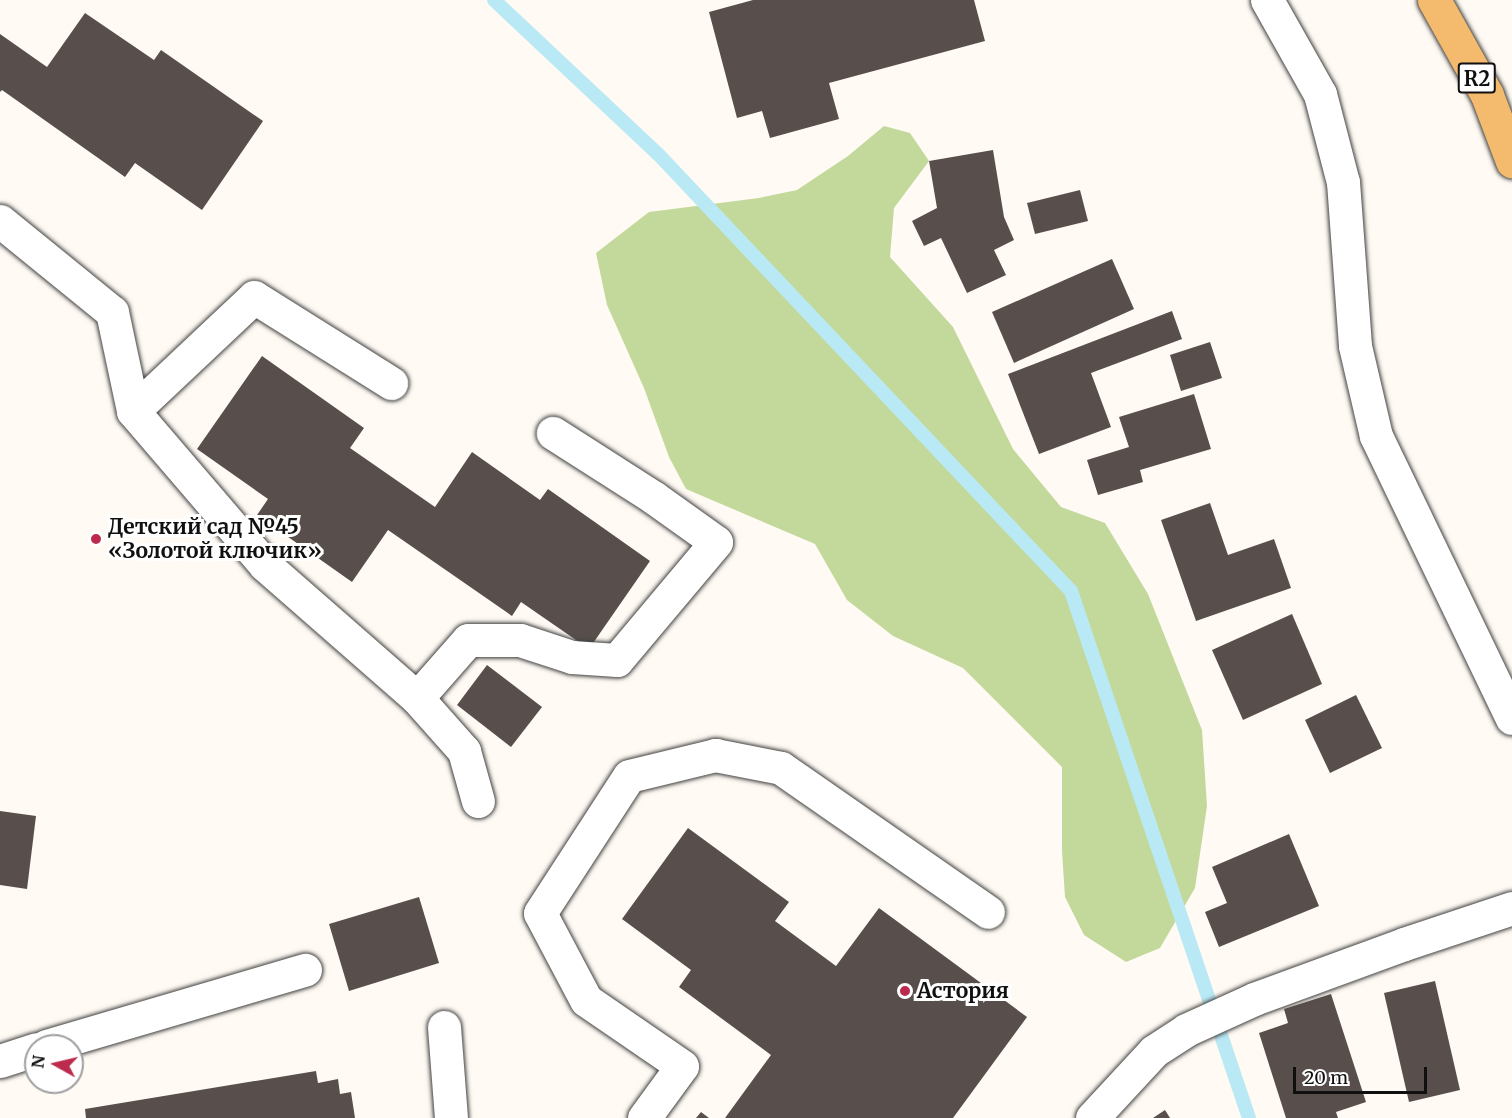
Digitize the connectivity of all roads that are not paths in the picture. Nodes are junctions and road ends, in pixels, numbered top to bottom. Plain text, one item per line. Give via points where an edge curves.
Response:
1 (1267, 0) edge
2 (1434, 0) edge
3 (1512, 161) edge
4 (0, 221) edge
5 (392, 383) dead end
6 (133, 411) junction
7 (552, 433) dead end
8 (417, 698) junction
9 (1512, 718) edge
10 (478, 801) dead end
11 (988, 912) dead end
12 (1511, 916) edge
13 (305, 970) dead end
14 (444, 1027) dead end
15 (84, 1035) edge
16 (24, 1053) edge
17 (0, 1061) edge
18 (452, 1118) edge
19 (644, 1118) edge
20 (1092, 1118) edge

1 - 9 street via 1320,94 1343,182 1355,346 1376,436
2 - 3 main road, R2 via 1487,95
4 - 6 street via 112,312
5 - 6 street via 254,297
6 - 8 street via 265,565
7 - 8 street via 716,542 617,660 572,657 520,640 468,640
8 - 10 street via 464,751
11 - 19 street via 781,768 715,755 629,776 540,913 586,1000 682,1066
12 - 20 street via 1404,944 1254,999 1186,1030 1154,1051
13 - 15 street
14 - 18 street
16 - 17 street

